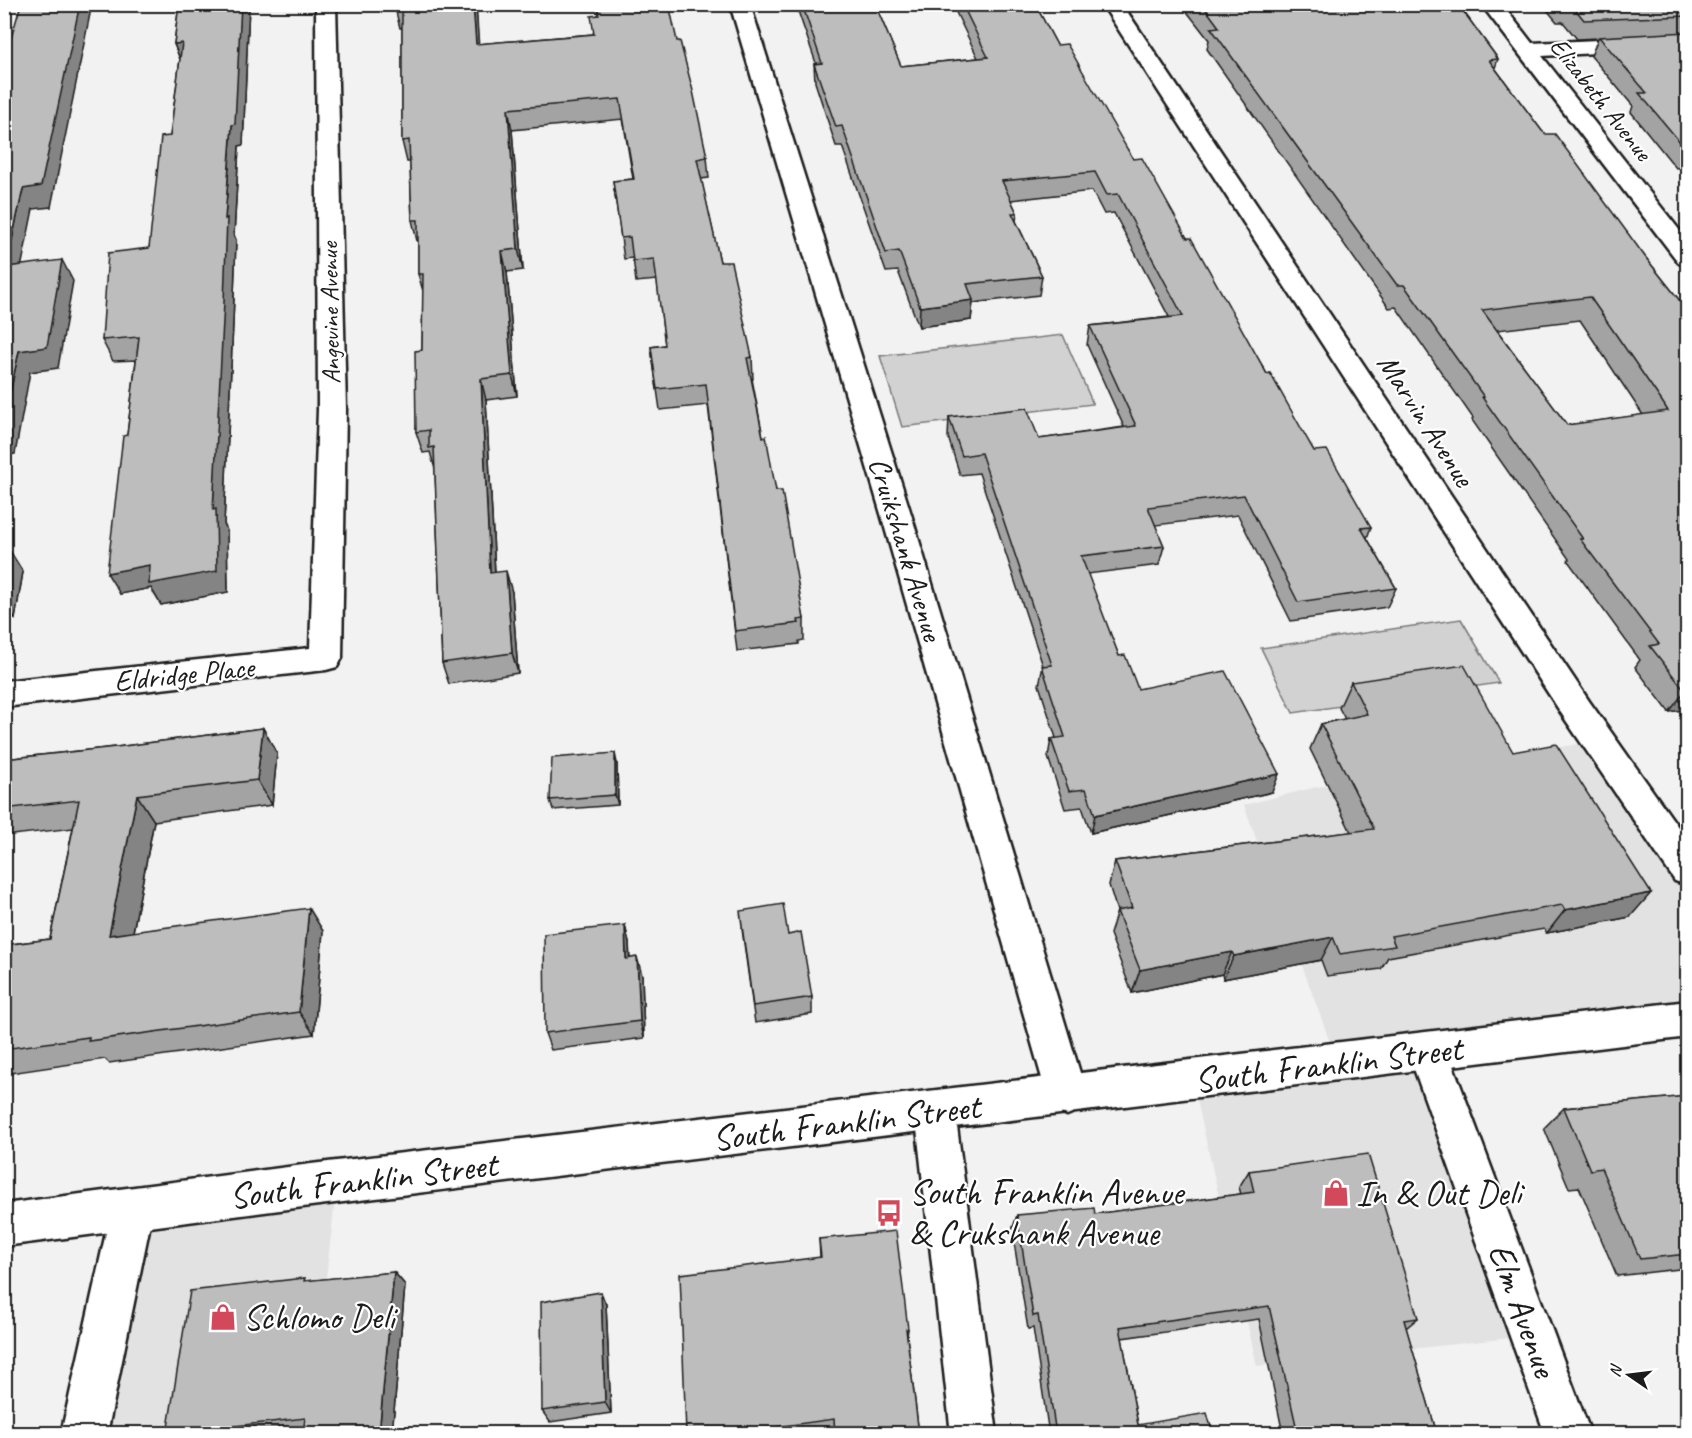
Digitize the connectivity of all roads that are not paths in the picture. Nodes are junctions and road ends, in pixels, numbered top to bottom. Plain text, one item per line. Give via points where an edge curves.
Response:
1 (326, 4) edge
2 (740, 4) edge
3 (1112, 4) edge
4 (1491, 4) edge
5 (1688, 42) edge
6 (1527, 50) junction
7 (1688, 258) edge
8 (328, 621) joint
9 (4, 694) edge
10 (1688, 870) edge
11 (1688, 1019) edge
12 (1428, 1052) junction
13 (1067, 1096) junction
14 (935, 1111) junction
15 (132, 1210) junction
16 (4, 1225) edge
17 (84, 1434) edge
18 (974, 1434) edge
19 (1568, 1434) edge

1 - 8 street, Angevine Avenue via 332,409
2 - 13 street, Cruikshank Avenue via 896,514
3 - 10 street, Marvin Avenue via 1570,700
4 - 6 street, Elizabeth Avenue
5 - 6 street
6 - 7 street, Elizabeth Avenue
8 - 9 street, Eldridge Place via 326,658
11 - 12 street, South Franklin Street
12 - 13 street, South Franklin Street
12 - 19 street, Elm Avenue
13 - 14 street, South Franklin Street
14 - 15 street, South Franklin Street
14 - 18 street
15 - 16 street, South Franklin Street
15 - 17 street

